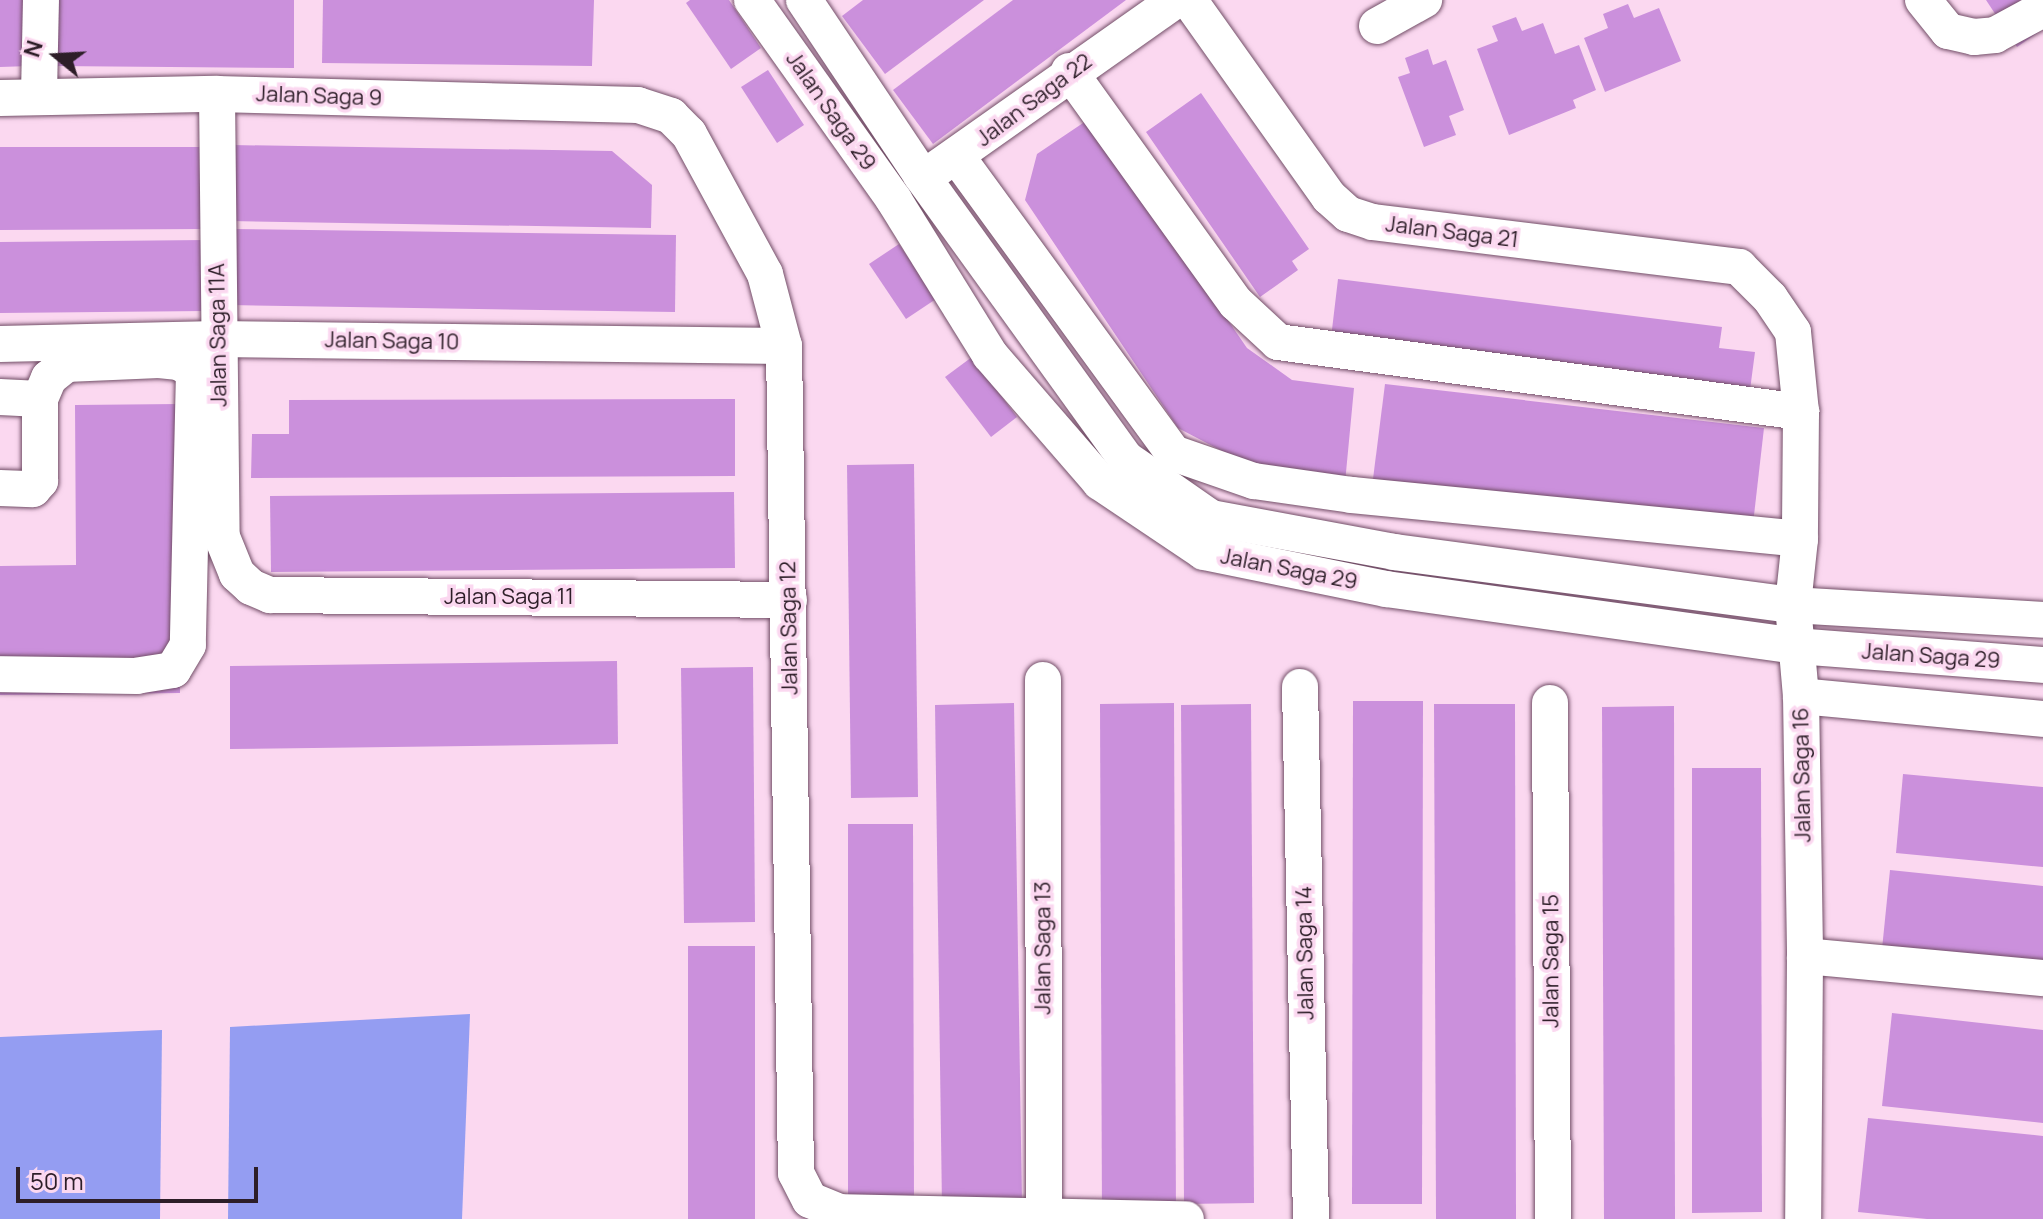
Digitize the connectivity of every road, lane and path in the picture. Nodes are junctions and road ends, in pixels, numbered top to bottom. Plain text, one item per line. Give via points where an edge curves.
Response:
1 (41, 0) edge
2 (752, 0) edge
3 (804, 0) edge
4 (1176, 0) edge
5 (1189, 0) edge
6 (1424, 0) edge
7 (1923, 0) edge
8 (2043, 9) edge
9 (1377, 26) dead end
10 (1069, 71) junction
11 (39, 94) junction
12 (217, 94) junction
13 (0, 98) edge
14 (638, 105) joint
15 (958, 158) junction
16 (921, 175) junction
17 (894, 200) junction
18 (1793, 332) joint
19 (217, 339) junction
20 (0, 344) edge
21 (784, 346) junction
22 (0, 397) edge
23 (40, 399) junction
24 (1801, 412) junction
25 (0, 488) edge
26 (1800, 539) junction
27 (237, 574) joint
28 (789, 600) junction
29 (1793, 605) junction
30 (2043, 620) edge
31 (1796, 646) junction
32 (2043, 665) edge
33 (0, 674) edge
34 (1043, 680) dead end
35 (1300, 687) dead end
36 (1801, 696) junction
37 (1550, 703) dead end
38 (2043, 719) edge
39 (1805, 956) junction
40 (2043, 978) edge
41 (1044, 1217) junction
42 (1186, 1219) edge
43 (1311, 1219) edge
44 (1553, 1219) edge
45 (1803, 1219) edge

1 - 11 street
2 - 17 street, Jalan Saga 29
3 - 16 street, Jalan Saga 29
4 - 10 street, Jalan Saga 22
5 - 18 street, Jalan Saga 21 via 1329,197 1348,214 1373,222 1739,267 1770,298
6 - 9 street
7 - 8 street via 1948,31 1974,37 1995,35
10 - 15 street, Jalan Saga 22
10 - 24 street via 1236,303 1278,342
11 - 12 street, Jalan Saga 9
11 - 13 street, Jalan Saga 9
12 - 14 street, Jalan Saga 9
12 - 19 street, Jalan Saga 11A
14 - 21 street, Jalan Saga 12 via 671,116 689,134 765,274
15 - 16 street, Jalan Saga 22
15 - 26 street via 1173,453 1254,481 1352,495
16 - 17 street, Jalan Saga 22
16 - 29 street, Jalan Saga 29 via 1126,459 1211,518 1394,552
17 - 31 street, Jalan Saga 29 via 990,355 1100,482 1204,552 1386,589
18 - 24 street, Jalan Saga 16
19 - 20 street, Jalan Saga 10
19 - 21 street, Jalan Saga 10
19 - 27 street, Jalan Saga 11A via 222,537
21 - 28 street, Jalan Saga 12
22 - 23 street
23 - 25 street via 40,481 33,489
23 - 33 street via 49,378 66,364 159,360 179,362 194,371 188,645 173,670 137,676
24 - 26 street, Jalan Saga 16
26 - 29 street, Jalan Saga 16
27 - 28 street, Jalan Saga 11 via 270,595
28 - 41 street, Jalan Saga 12 via 796,1173 810,1200 839,1212
29 - 30 street, Jalan Saga 29
29 - 31 street, Jalan Saga 16
31 - 32 street, Jalan Saga 29
31 - 36 street, Jalan Saga 16
34 - 41 street, Jalan Saga 13
35 - 43 street, Jalan Saga 14
36 - 38 street
36 - 39 street, Jalan Saga 16
37 - 44 street, Jalan Saga 15
39 - 40 street
39 - 45 street, Jalan Saga 16
41 - 42 street

